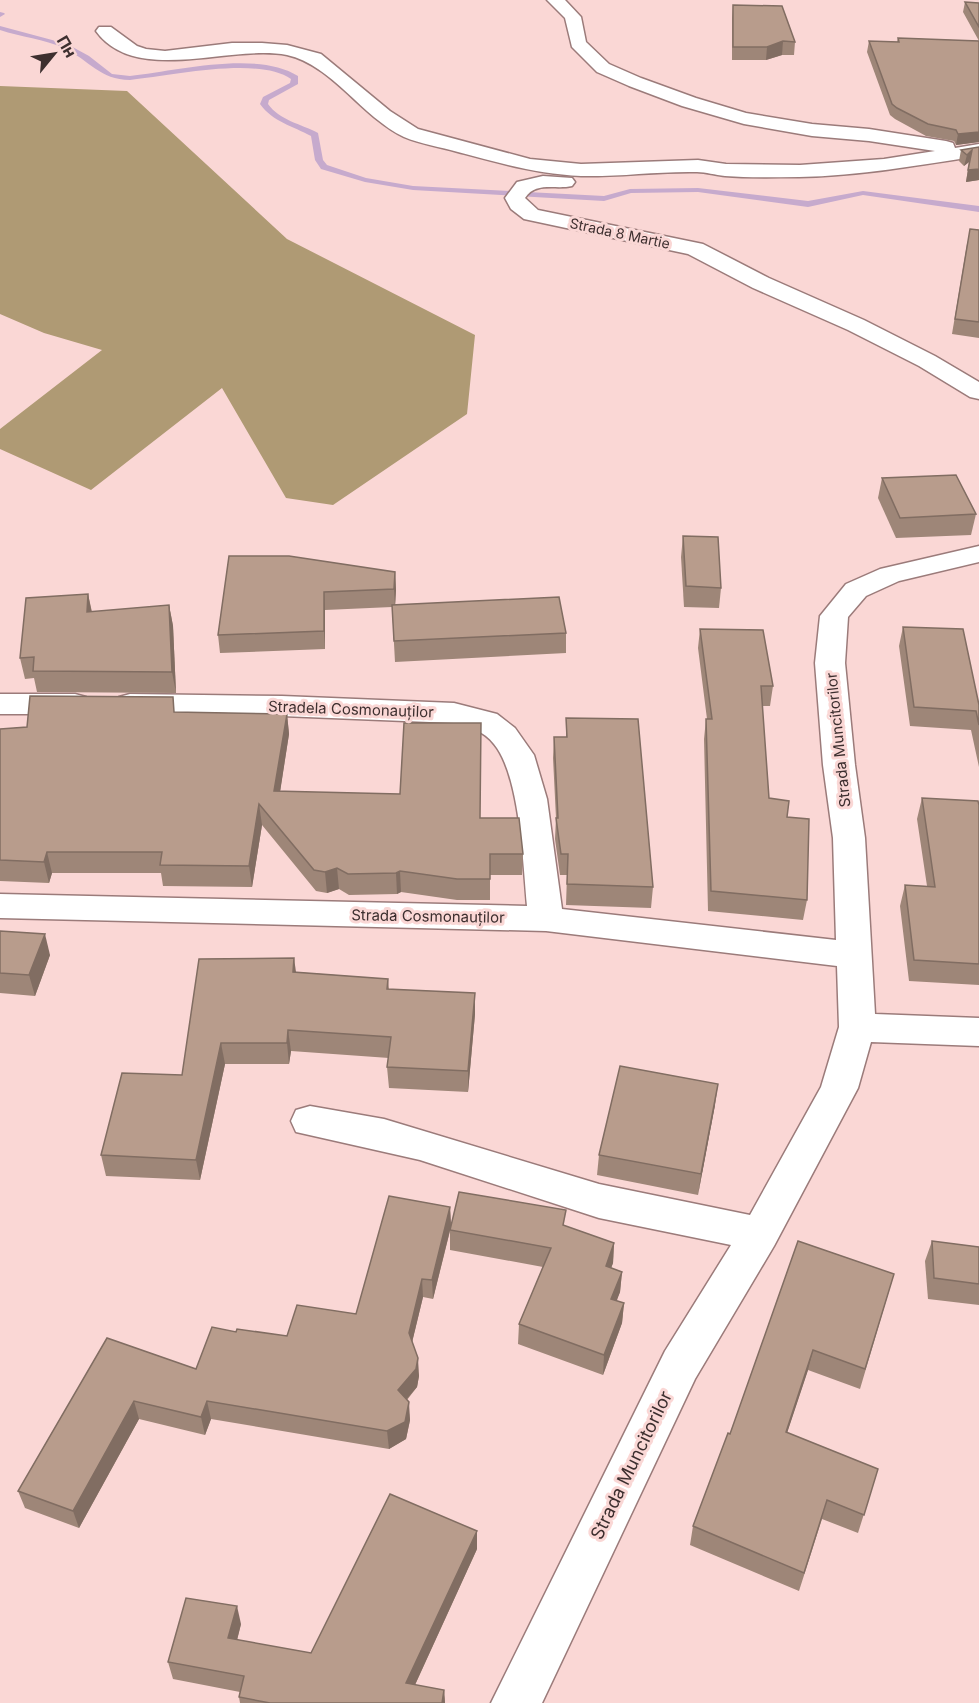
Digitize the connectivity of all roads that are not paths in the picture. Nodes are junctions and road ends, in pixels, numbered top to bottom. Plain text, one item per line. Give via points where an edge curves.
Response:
1 (555, 0) edge
2 (105, 31) dead end
3 (974, 151) edge
4 (726, 170) junction
5 (979, 392) edge
6 (979, 554) edge
7 (0, 704) edge
8 (0, 906) edge
9 (546, 919) junction
10 (854, 955) junction
11 (857, 1027) junction
12 (979, 1032) edge
13 (310, 1121) dead end
14 (760, 1234) junction
15 (516, 1703) edge

1 - 3 street, Strada 8 Martie via 573,17 578,43 603,68 678,98 744,117 812,130
2 - 4 street, Strada 8 Martie via 131,50 144,54 165,56 262,48 315,58 383,115 411,133 529,165 581,171 698,166
3 - 4 street, Strada 8 Martie via 884,165 800,171
4 - 5 street, Strada 8 Martie via 618,182 525,183 517,193 518,205 531,215 694,249 856,325
6 - 10 street, Strada Muncitorilor via 890,575 856,590 834,616 830,663 849,838
7 - 9 street, Stradela Cosmonauților via 282,706 454,713 486,721 504,735 518,755 531,799
8 - 9 street, Strada Cosmonauților
9 - 10 street, Strada Cosmonauților
10 - 11 street, Strada Muncitorilor
11 - 12 street
11 - 14 street, Strada Muncitorilor via 839,1088
13 - 14 street via 348,1125 414,1143 601,1201
14 - 15 street, Strada Muncitorilor via 680,1365

